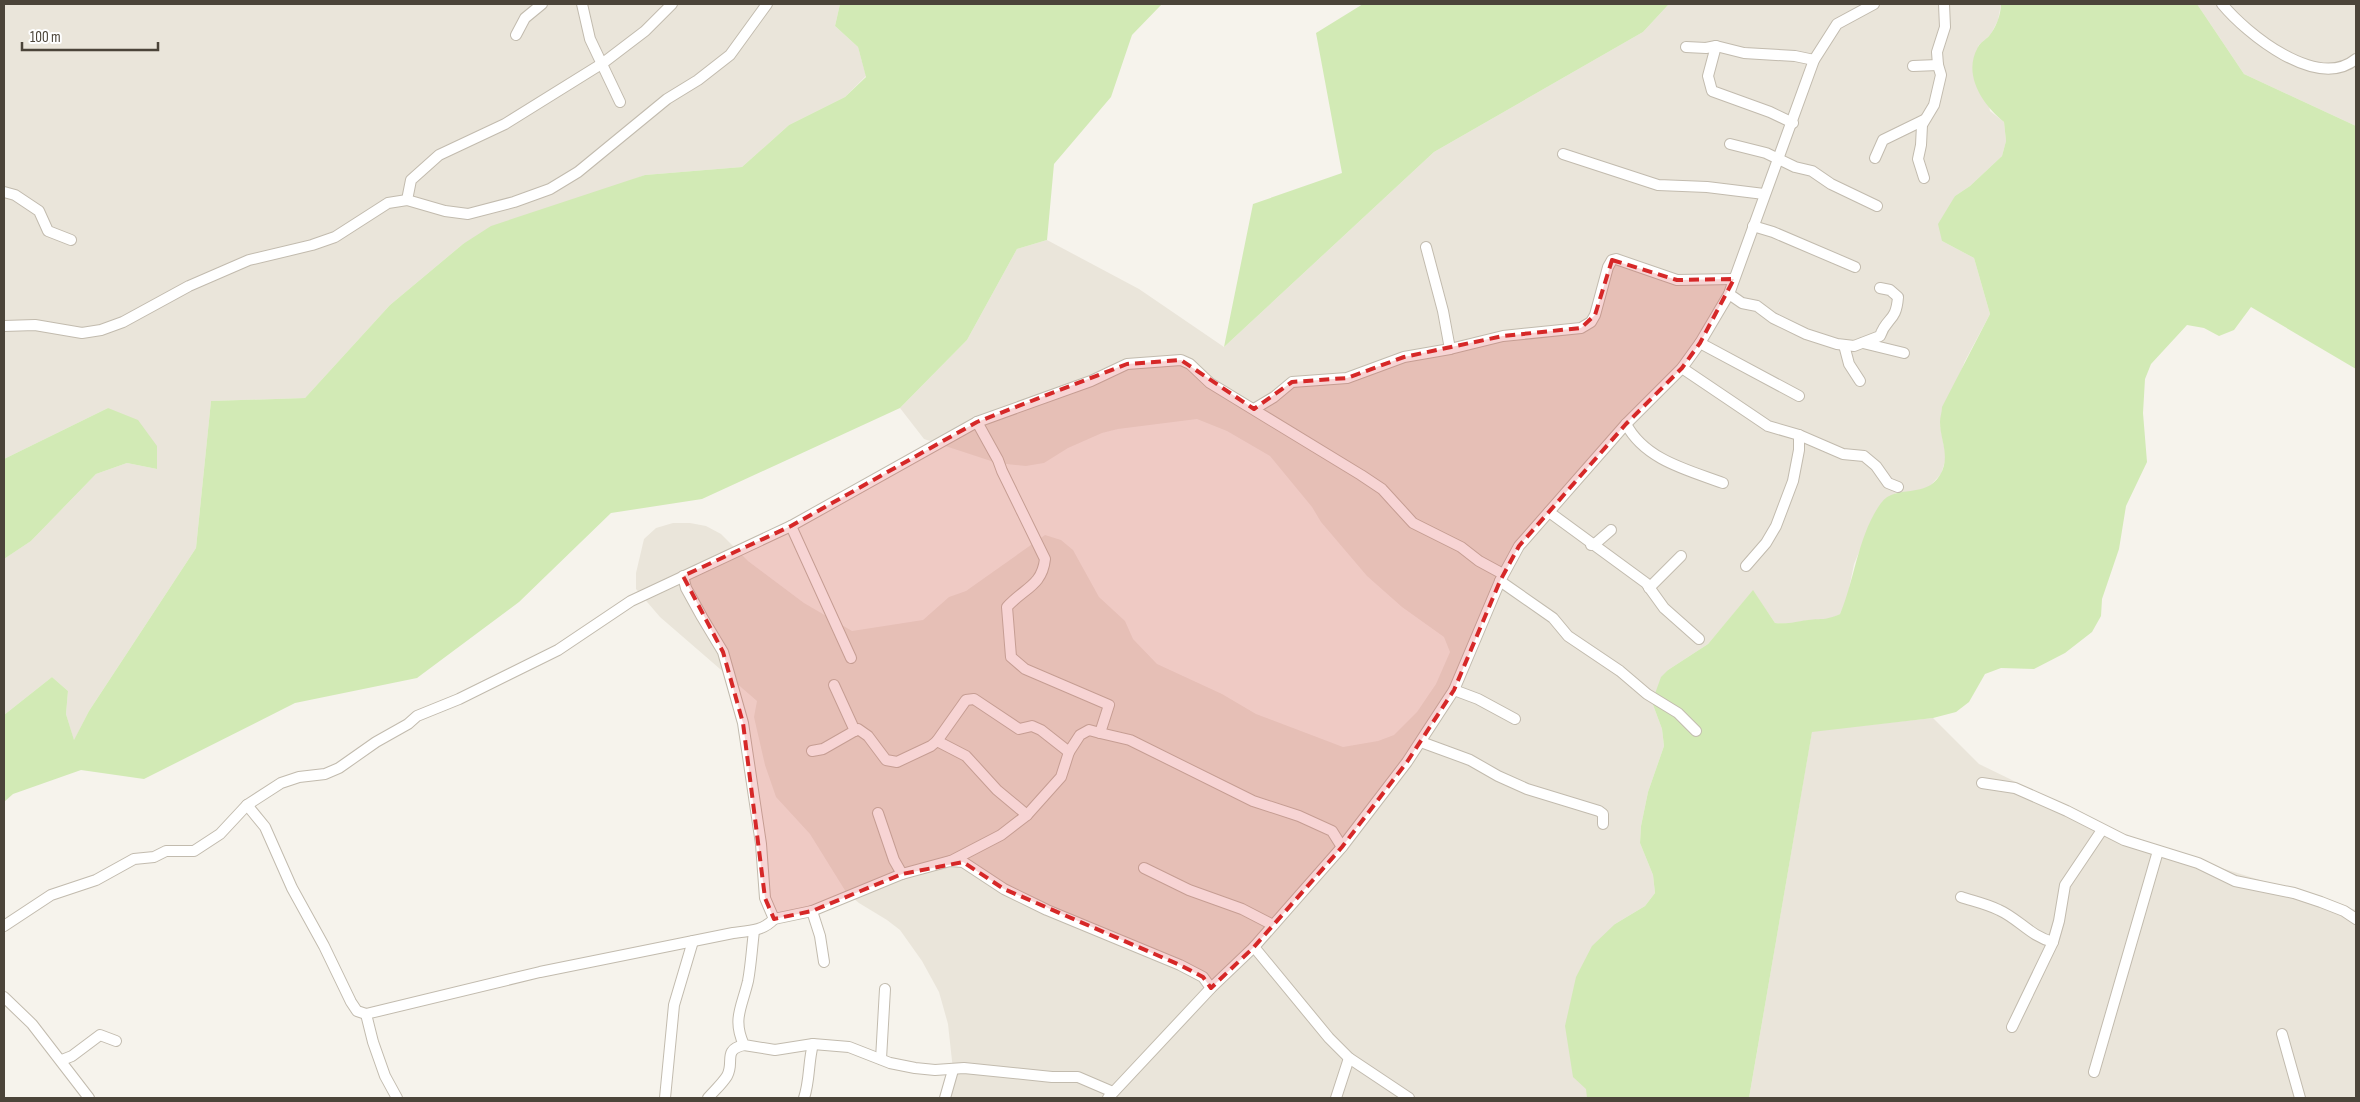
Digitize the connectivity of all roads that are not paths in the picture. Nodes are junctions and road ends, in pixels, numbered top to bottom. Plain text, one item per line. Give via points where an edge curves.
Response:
1 (542, 4) edge
2 (582, 4) edge
3 (672, 4) edge
4 (767, 4) edge
5 (1874, 4) edge
6 (1944, 4) edge
7 (2222, 4) edge
8 (516, 35) dead end
9 (1716, 46) junction
10 (1686, 47) dead end
11 (2356, 59) edge
12 (1814, 60) junction
13 (603, 63) junction
14 (1938, 65) junction
15 (1913, 66) dead end
16 (620, 102) dead end
17 (1924, 120) junction
18 (1793, 123) junction
19 (1730, 144) dead end
20 (1563, 154) dead end
21 (1778, 158) junction
22 (1875, 158) dead end
23 (1924, 178) dead end
24 (4, 192) edge
25 (1764, 194) junction
26 (407, 200) junction
27 (1877, 206) dead end
28 (1753, 226) junction
29 (72, 240) dead end
30 (1426, 247) dead end
31 (1855, 267) dead end
32 (1734, 279) junction
33 (1880, 288) dead end
34 (1729, 294) junction
35 (4, 326) edge
36 (1700, 343) junction
37 (1863, 343) junction
38 (1844, 344) junction
39 (1450, 349) junction
40 (1904, 353) dead end
41 (1682, 368) junction
42 (1860, 381) dead end
43 (1799, 396) dead end
44 (1254, 409) junction
45 (977, 422) junction
46 (1626, 424) junction
47 (1798, 435) junction
48 (1723, 483) dead end
49 (1898, 486) dead end
50 (1549, 512) junction
51 (791, 526) junction
52 (1612, 530) dead end
53 (1591, 544) junction
54 (1682, 556) dead end
55 (1746, 566) dead end
56 (683, 576) junction
57 (1501, 578) junction
58 (1649, 588) junction
59 (1699, 639) dead end
60 (851, 658) dead end
61 (834, 685) dead end
62 (1454, 690) junction
63 (1515, 720) dead end
64 (854, 731) junction
65 (1696, 732) dead end
66 (1100, 733) junction
67 (937, 741) junction
68 (1421, 742) junction
69 (812, 751) dead end
70 (1069, 752) junction
71 (1982, 783) dead end
72 (247, 805) junction
73 (878, 813) dead end
74 (1027, 815) junction
75 (1603, 824) dead end
76 (2102, 830) junction
77 (1342, 847) junction
78 (2158, 851) junction
79 (950, 861) junction
80 (1144, 868) dead end
81 (902, 874) junction
82 (1961, 896) dead end
83 (812, 911) junction
84 (774, 918) junction
85 (2356, 919) edge
86 (1273, 925) junction
87 (4, 926) edge
88 (754, 931) junction
89 (693, 941) junction
90 (2053, 942) junction
91 (1254, 947) junction
92 (824, 962) dead end
93 (1211, 988) junction
94 (885, 989) dead end
95 (4, 997) edge
96 (366, 1014) junction
97 (2012, 1027) dead end
98 (2282, 1034) dead end
99 (116, 1041) dead end
100 (813, 1044) junction
101 (744, 1045) junction
102 (1349, 1058) junction
103 (880, 1059) junction
104 (62, 1060) junction
105 (953, 1070) junction
106 (2094, 1072) dead end
107 (1110, 1095) edge
108 (394, 1097) edge
109 (89, 1098) edge
110 (665, 1098) edge
111 (708, 1098) edge
112 (804, 1098) edge
113 (945, 1098) edge
114 (1336, 1098) edge
115 (1409, 1098) edge
116 (2300, 1098) edge

1 - 8 street via 525,18
2 - 13 street via 590,39
3 - 13 street via 645,31
4 - 26 street via 730,55 667,99 578,172 550,189 468,214
5 - 12 street via 1837,24
6 - 14 street via 1945,27 1937,52
7 - 11 street via 2255,38 2292,59 2329,70 2348,66
9 - 10 street
9 - 12 street
9 - 18 street via 1708,76 1712,91
12 - 18 street
13 - 16 street
13 - 26 street via 506,124 439,155 411,180
14 - 15 street
14 - 17 street via 1942,75 1931,113
17 - 22 street via 1883,140
17 - 23 street via 1918,159
18 - 21 street
19 - 21 street
20 - 25 street via 1658,185
21 - 25 street
21 - 27 street via 1812,171
24 - 29 street via 15,195 39,211 48,231
25 - 28 street
26 - 35 street via 388,203 335,237 249,260 189,286 124,322 101,330 82,333 35,325
28 - 31 street
28 - 32 street
30 - 39 street
32 - 34 street
32 - 39 street via 1677,280 1616,259 1608,267 1595,315 1581,328 1503,336
33 - 37 street via 1890,290 1898,297 1897,312 1883,326 1880,336
34 - 36 street
34 - 38 street via 1806,334
36 - 41 street
36 - 43 street
37 - 38 street via 1854,346
37 - 40 street
38 - 42 street via 1849,364
39 - 44 street via 1404,357 1347,378 1292,382
41 - 46 street
41 - 47 street via 1768,426
44 - 45 street via 1210,383 1190,364 1166,360 1127,364 1091,381
44 - 57 street via 1375,484 1413,522 1461,547
45 - 51 street
45 - 66 street via 1045,559 1044,573 1038,581 1007,608 1011,657 1025,669 1109,705
46 - 48 street via 1656,456
46 - 50 street
47 - 49 street via 1843,454 1864,456 1888,483
47 - 55 street via 1799,450 1793,481 1776,526
50 - 53 street
50 - 57 street via 1519,546
51 - 56 street
51 - 60 street
52 - 53 street
53 - 58 street via 1625,566
54 - 58 street
56 - 72 street via 630,601 558,650 417,716 340,768 281,783
56 - 84 street via 686,588 723,652 743,723 761,844 765,898
57 - 62 street
57 - 65 street via 1553,618 1568,636 1678,713
58 - 59 street via 1664,608
61 - 64 street
62 - 63 street via 1478,699
62 - 68 street
64 - 67 street via 858,729 868,736 886,760 897,762
64 - 69 street via 823,749
66 - 70 street via 1088,730 1080,735
66 - 77 street via 1130,740 1253,801 1299,816 1332,832
67 - 70 street via 966,700 974,699 1019,729 1032,726 1041,730
67 - 74 street via 966,756
68 - 75 street via 1470,760 1526,789 1599,811 1603,814
68 - 77 street
70 - 74 street via 1061,778
71 - 76 street via 1998,784 2031,794
72 - 87 street via 220,834 194,851 166,851 154,857 134,859 96,880 51,895
72 - 96 street via 265,827 292,888 351,1002
73 - 81 street
74 - 79 street via 1002,834
76 - 78 street
76 - 90 street via 2065,885 2060,921
77 - 86 street
78 - 85 street via 2198,863 2235,881 2321,902
78 - 106 street
79 - 81 street
79 - 93 street via 963,862 1004,889 1047,910 1180,965 1203,977
80 - 86 street
81 - 83 street
82 - 90 street via 1998,909 2028,932
83 - 84 street
83 - 92 street
84 - 88 street via 768,926
86 - 91 street
88 - 89 street
88 - 101 street via 738,1026
89 - 96 street via 540,972
89 - 110 street via 674,1005
90 - 97 street
91 - 93 street
91 - 102 street
93 - 107 street
94 - 103 street
95 - 104 street
96 - 108 street
98 - 116 street
99 - 104 street via 100,1035
100 - 101 street via 775,1050
100 - 103 street via 849,1047
100 - 112 street via 809,1059 810,1080
101 - 111 street via 732,1051 727,1076
102 - 114 street
102 - 115 street
103 - 105 street via 915,1068
104 - 109 street
105 - 107 street via 964,1068 1078,1078
105 - 113 street

